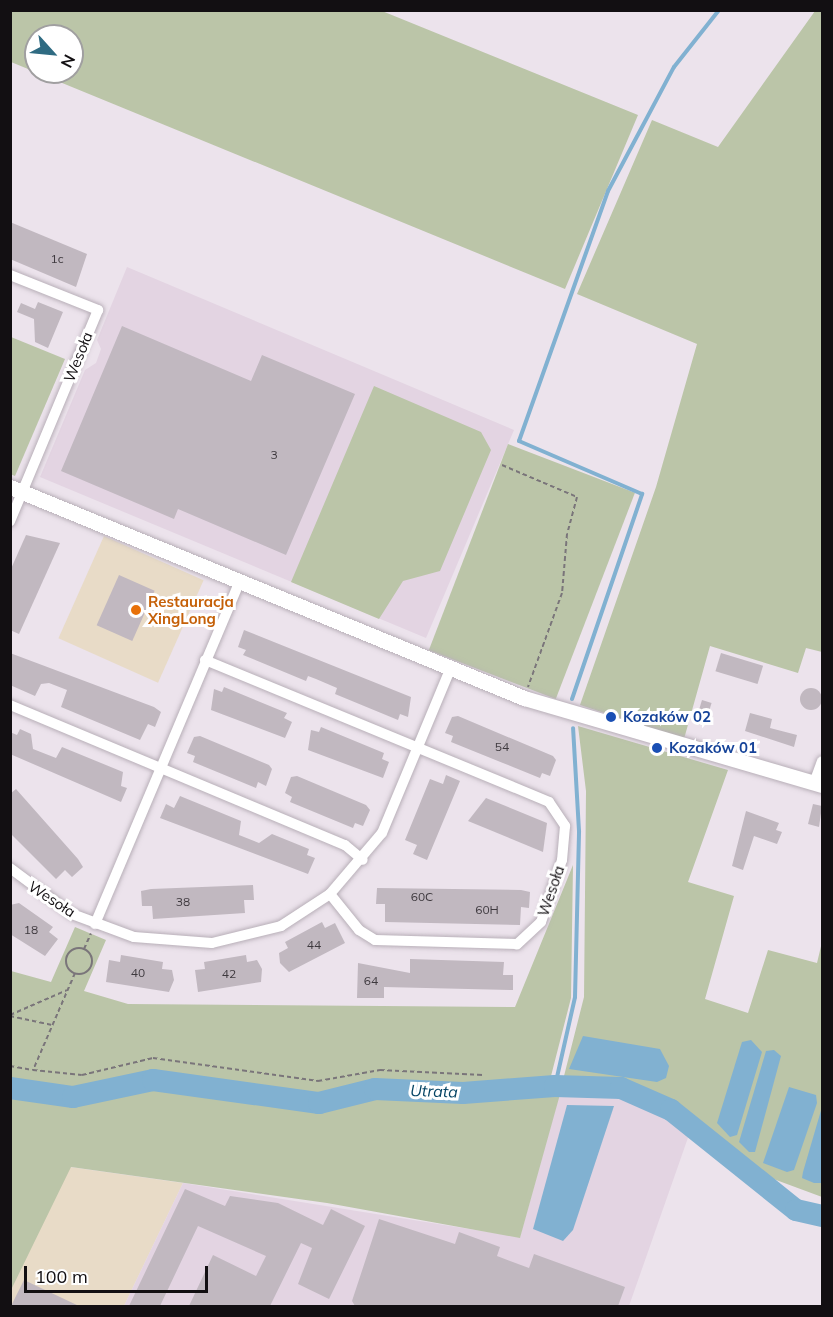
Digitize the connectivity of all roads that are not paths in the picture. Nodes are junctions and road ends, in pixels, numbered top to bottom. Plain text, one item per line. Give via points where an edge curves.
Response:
1 (10, 275) edge
2 (17, 489) edge
3 (10, 521) edge
4 (239, 583) junction
5 (205, 660) junction
6 (450, 670) junction
7 (10, 705) edge
8 (419, 748) junction
9 (822, 761) edge
10 (158, 769) junction
11 (818, 784) edge
12 (363, 860) junction
13 (11, 870) edge
14 (330, 894) junction
15 (95, 924) junction

1 - 2 street, Wesoła via 98,310
2 - 3 street, Wesoła
2 - 4 street
4 - 5 street, Wesoła
4 - 6 street
5 - 8 street, Wesoła
5 - 10 street, Wesoła
6 - 8 street, Wesoła
6 - 11 street via 605,725
7 - 10 street
8 - 12 street, Wesoła via 394,813
8 - 14 street, Wesoła via 549,802 561,815 562,860 535,932 517,944 375,940 359,930
9 - 11 street
10 - 12 street via 345,845
10 - 15 street, Wesoła
12 - 14 street, Wesoła
13 - 15 street, Wesoła via 55,904
14 - 15 street, Wesoła via 281,926 212,943 134,937

